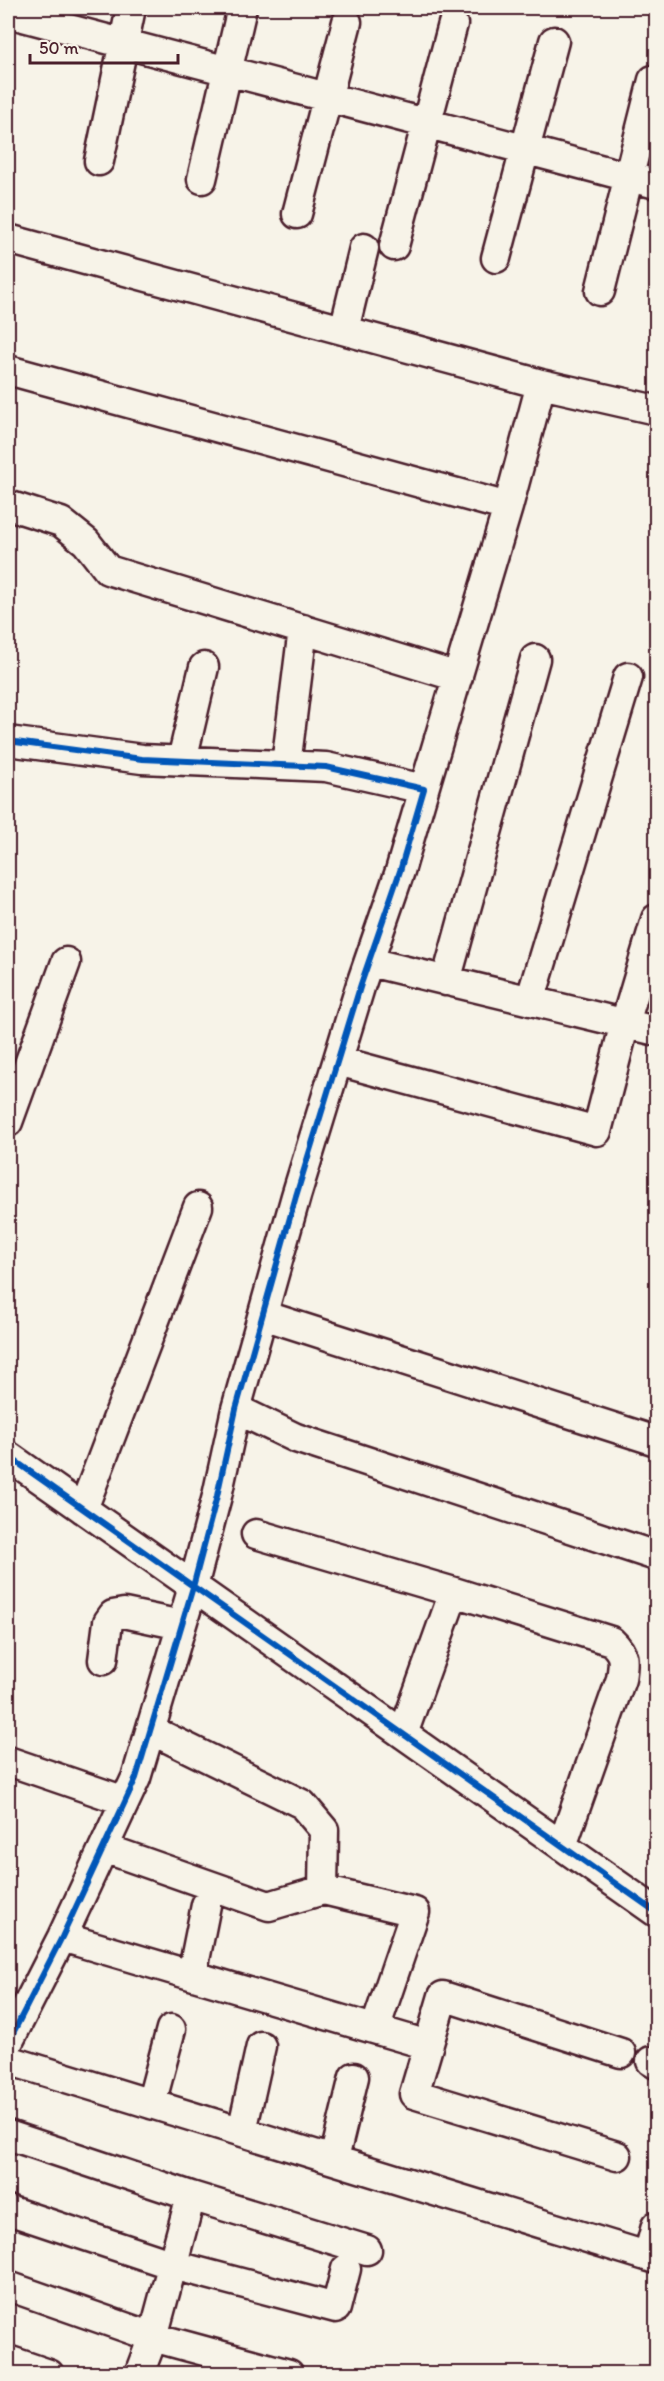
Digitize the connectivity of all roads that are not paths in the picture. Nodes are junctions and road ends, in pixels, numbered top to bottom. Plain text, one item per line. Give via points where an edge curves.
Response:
1 (131, 8) edge
2 (242, 8) edge
3 (8, 13) edge
4 (346, 22) dead end
5 (453, 24) dead end
6 (554, 41) dead end
7 (123, 44) junction
8 (227, 71) junction
9 (653, 80) dead end
10 (328, 98) junction
11 (425, 123) junction
12 (525, 149) junction
13 (99, 161) dead end
14 (629, 177) junction
15 (202, 179) dead end
16 (657, 184) edge
17 (297, 214) dead end
18 (8, 238) edge
19 (394, 246) dead end
20 (364, 249) dead end
21 (496, 258) dead end
22 (600, 291) dead end
23 (344, 330) junction
24 (8, 370) edge
25 (541, 384) junction
26 (657, 410) edge
27 (8, 505) edge
28 (508, 507) junction
29 (303, 629) junction
30 (535, 659) dead end
31 (204, 667) dead end
32 (458, 677) junction
33 (628, 677) dead end
34 (8, 741) edge
35 (182, 760) junction
36 (286, 765) junction
37 (424, 789) junction
38 (657, 919) edge
39 (66, 962) dead end
40 (369, 962) junction
41 (446, 981) junction
42 (530, 1001) junction
43 (625, 1023) junction
44 (657, 1031) edge
45 (338, 1061) junction
46 (8, 1122) edge
47 (198, 1207) dead end
48 (263, 1315) junction
49 (236, 1409) junction
50 (657, 1441) edge
51 (8, 1456) edge
52 (82, 1509) junction
53 (256, 1534) dead end
54 (657, 1556) edge
55 (193, 1587) junction
56 (454, 1592) junction
57 (181, 1625) junction
58 (103, 1660) dead end
59 (151, 1730) junction
60 (403, 1734) junction
61 (8, 1761) edge
62 (125, 1801) junction
63 (562, 1846) junction
64 (104, 1848) junction
65 (323, 1890) junction
66 (206, 1905) dead end
67 (657, 1912) edge
68 (62, 1937) junction
69 (192, 1975) junction
70 (171, 2029) dead end
71 (375, 2029) junction
72 (8, 2043) edge
73 (428, 2045) junction
74 (261, 2046) dead end
75 (621, 2053) dead end
76 (8, 2060) edge
77 (354, 2077) dead end
78 (151, 2104) junction
79 (242, 2131) junction
80 (8, 2135) edge
81 (617, 2156) dead end
82 (334, 2159) junction
83 (191, 2196) junction
84 (8, 2210) edge
85 (657, 2226) edge
86 (652, 2257) edge
87 (173, 2265) junction
88 (8, 2286) edge
89 (153, 2337) junction
90 (8, 2360) edge
91 (49, 2373) edge
92 (140, 2373) edge
93 (289, 2373) edge

1 - 7 street
2 - 8 street
3 - 7 street
4 - 10 street
5 - 11 street
6 - 12 street
7 - 8 street
7 - 13 street
8 - 10 street
8 - 15 street
9 - 14 street
10 - 11 street
10 - 17 street
11 - 12 street
11 - 19 street
12 - 14 street
12 - 21 street
14 - 16 street
14 - 22 street
18 - 23 street
20 - 23 street
23 - 25 street
24 - 28 street
25 - 26 street
25 - 28 street
27 - 29 street via 61,522 86,542 108,570
28 - 32 street
29 - 32 street
29 - 36 street
30 - 41 street
31 - 35 street
32 - 37 street
33 - 42 street
34 - 35 street via 142,759
35 - 36 street
36 - 37 street via 326,767
37 - 40 street
38 - 43 street
39 - 46 street
40 - 41 street
40 - 45 street
41 - 42 street
42 - 43 street
43 - 44 street
43 - 45 street via 597,1131
45 - 48 street
47 - 52 street
48 - 49 street
48 - 50 street
49 - 54 street via 296,1438
49 - 55 street
51 - 52 street
52 - 55 street
53 - 56 street
55 - 57 street
55 - 60 street
56 - 60 street
56 - 63 street via 610,1641 621,1651 621,1679
57 - 58 street via 124,1613 113,1615 108,1622
57 - 59 street
59 - 62 street
59 - 65 street via 302,1804 324,1830
60 - 63 street
61 - 62 street
62 - 64 street
63 - 67 street
64 - 65 street via 269,1906
64 - 68 street
65 - 71 street via 415,1912
66 - 69 street
68 - 69 street
68 - 72 street
69 - 71 street
70 - 78 street
71 - 73 street
73 - 75 street via 443,1996
73 - 81 street via 414,2094
74 - 79 street
76 - 78 street
77 - 82 street
78 - 79 street
79 - 82 street
80 - 83 street
82 - 86 street
83 - 87 street
83 - 87 street via 356,2259 336,2308
84 - 87 street
85 - 86 street
87 - 89 street
88 - 89 street
89 - 92 street
89 - 93 street
90 - 91 street

